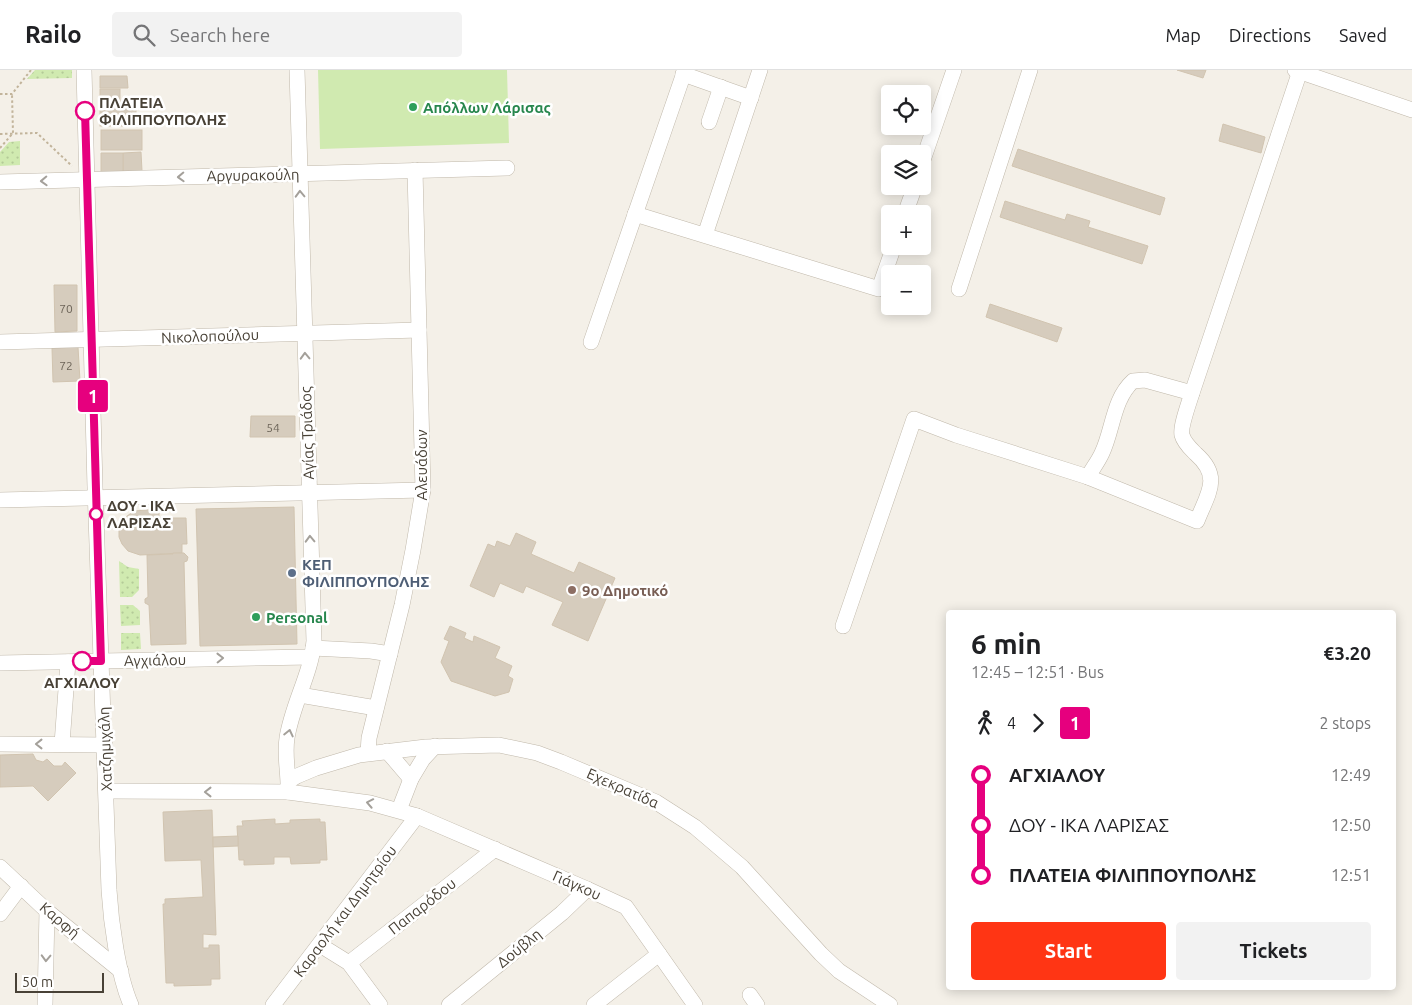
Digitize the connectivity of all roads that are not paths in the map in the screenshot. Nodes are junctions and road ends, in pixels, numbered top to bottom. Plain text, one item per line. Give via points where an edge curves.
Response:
1 (84, 70) edge
2 (297, 70) edge
3 (760, 70) edge
4 (954, 70) edge
5 (1030, 70) edge
6 (1298, 71) edge
7 (684, 72) edge
8 (722, 87) junction
9 (751, 98) junction
10 (1412, 110) edge
11 (710, 122) dead end
12 (928, 145) edge
13 (506, 168) dead end
14 (415, 170) junction
15 (300, 174) junction
16 (87, 179) junction
17 (0, 182) edge
18 (635, 214) junction
19 (705, 235) junction
20 (891, 255) edge
21 (960, 288) dead end
22 (419, 330) junction
23 (305, 334) junction
24 (92, 340) junction
25 (0, 342) edge
26 (591, 342) dead end
27 (1192, 393) junction
28 (1088, 477) junction
29 (423, 490) junction
30 (309, 493) junction
31 (95, 498) junction
32 (0, 500) edge
33 (843, 626) dead end
34 (312, 652) junction
35 (390, 654) junction
36 (101, 661) junction
37 (68, 662) junction
38 (0, 663) edge
39 (300, 695) junction
40 (376, 708) junction
41 (0, 744) edge
42 (62, 744) junction
43 (105, 745) junction
44 (435, 746) junction
45 (387, 751) junction
46 (368, 753) junction
47 (411, 779) junction
48 (289, 787) junction
49 (107, 792) junction
50 (399, 810) junction
51 (417, 816) junction
52 (495, 849) junction
53 (0, 867) edge
54 (21, 886) junction
55 (587, 888) junction
56 (47, 911) junction
57 (0, 914) edge
58 (320, 945) junction
59 (659, 954) junction
60 (349, 963) junction
61 (121, 971) junction
62 (45, 1005) edge
63 (131, 1005) edge
64 (273, 1005) edge
65 (380, 1005) edge
66 (449, 1005) edge
67 (594, 1005) edge
68 (695, 1005) edge
69 (890, 1005) edge

1 - 16 street, Χατζημιχάλη
2 - 15 street, Αγίας Τριάδος
3 - 9 street
4 - 12 street
5 - 21 street
6 - 10 street
6 - 27 street
7 - 8 street
7 - 18 street
8 - 9 street
8 - 11 street
9 - 19 street
13 - 14 street, Αργυρακούλη
14 - 15 street, Αργυρακούλη
14 - 22 street, Αλευάδων
15 -> 16 street, Αργυρακούλη
23 -> 15 street, Αγίας Τριάδος
16 -> 17 street, Αργυρακούλη
16 - 24 street, Χατζημιχάλη
18 - 19 street
18 - 26 street
19 - 20 street via 879,289
22 - 23 street, Νικολοπούλου
22 - 29 street, Αλευάδων
23 - 24 street, Νικολοπούλου
30 -> 23 street, Αγίας Τριάδος
24 - 25 street, Νικολοπούλου
24 - 31 street, Χατζημιχάλη
27 - 28 street via 1145,380 1133,381 1122,393 1101,454
27 - 28 street via 1181,434 1211,470 1212,482 1197,521
28 - 33 street via 914,419
29 - 30 street
29 - 35 street, Αλευάδων
30 - 31 street
34 -> 30 street, Αγίας Τριάδος
31 - 32 street
31 - 36 street, Χατζημιχάλη
34 - 35 street, Αγχιάλου via 371,651
36 -> 34 street, Αγχιάλου
34 - 39 street, Αγίας Τριάδος
35 - 40 street, Αλευάδων
36 - 37 street, Αγχιάλου
36 - 43 street, Χατζημιχάλη
37 - 38 street, Αγχιάλου
37 - 42 street
39 - 40 street
48 -> 39 street, Αγίας Τριάδος via 287,737
40 - 46 street, Αλευάδων
42 -> 41 street
42 - 43 street
43 - 49 street, Χατζημιχάλη
44 - 45 street, Εχεκρατίδα
44 - 47 street
44 - 69 street, Εχεκρατίδα via 480,744 512,747 561,762 656,802 694,827 742,867 839,971
45 - 46 street, Εχεκρατίδα
45 - 47 street
46 - 48 street, Εχεκρατίδα via 297,776
47 - 50 street
48 -> 49 street, Γιάγκου
50 -> 48 street, Γιάγκου
49 - 61 street, Χατζημιχάλη via 110,896
50 - 51 street, Γιάγκου
51 - 52 street, Γιάγκου
51 - 58 street, Καραολή και Δημητρίου
52 - 55 street, Γιάγκου
52 - 60 street, Παπαρόδου
53 - 54 street, Καρφή
54 - 56 street, Καρφή
54 - 57 street
55 - 59 street, Γιάγκου via 626,907
55 - 66 street, Δούβλη via 562,913
56 - 61 street, Καρφή
56 -> 62 street
58 - 60 street
58 - 64 street, Καραολή και Δημητρίου
59 - 67 street
59 - 68 street, Γιάγκου
60 - 65 street
61 - 63 street, Χατζημιχάλη

